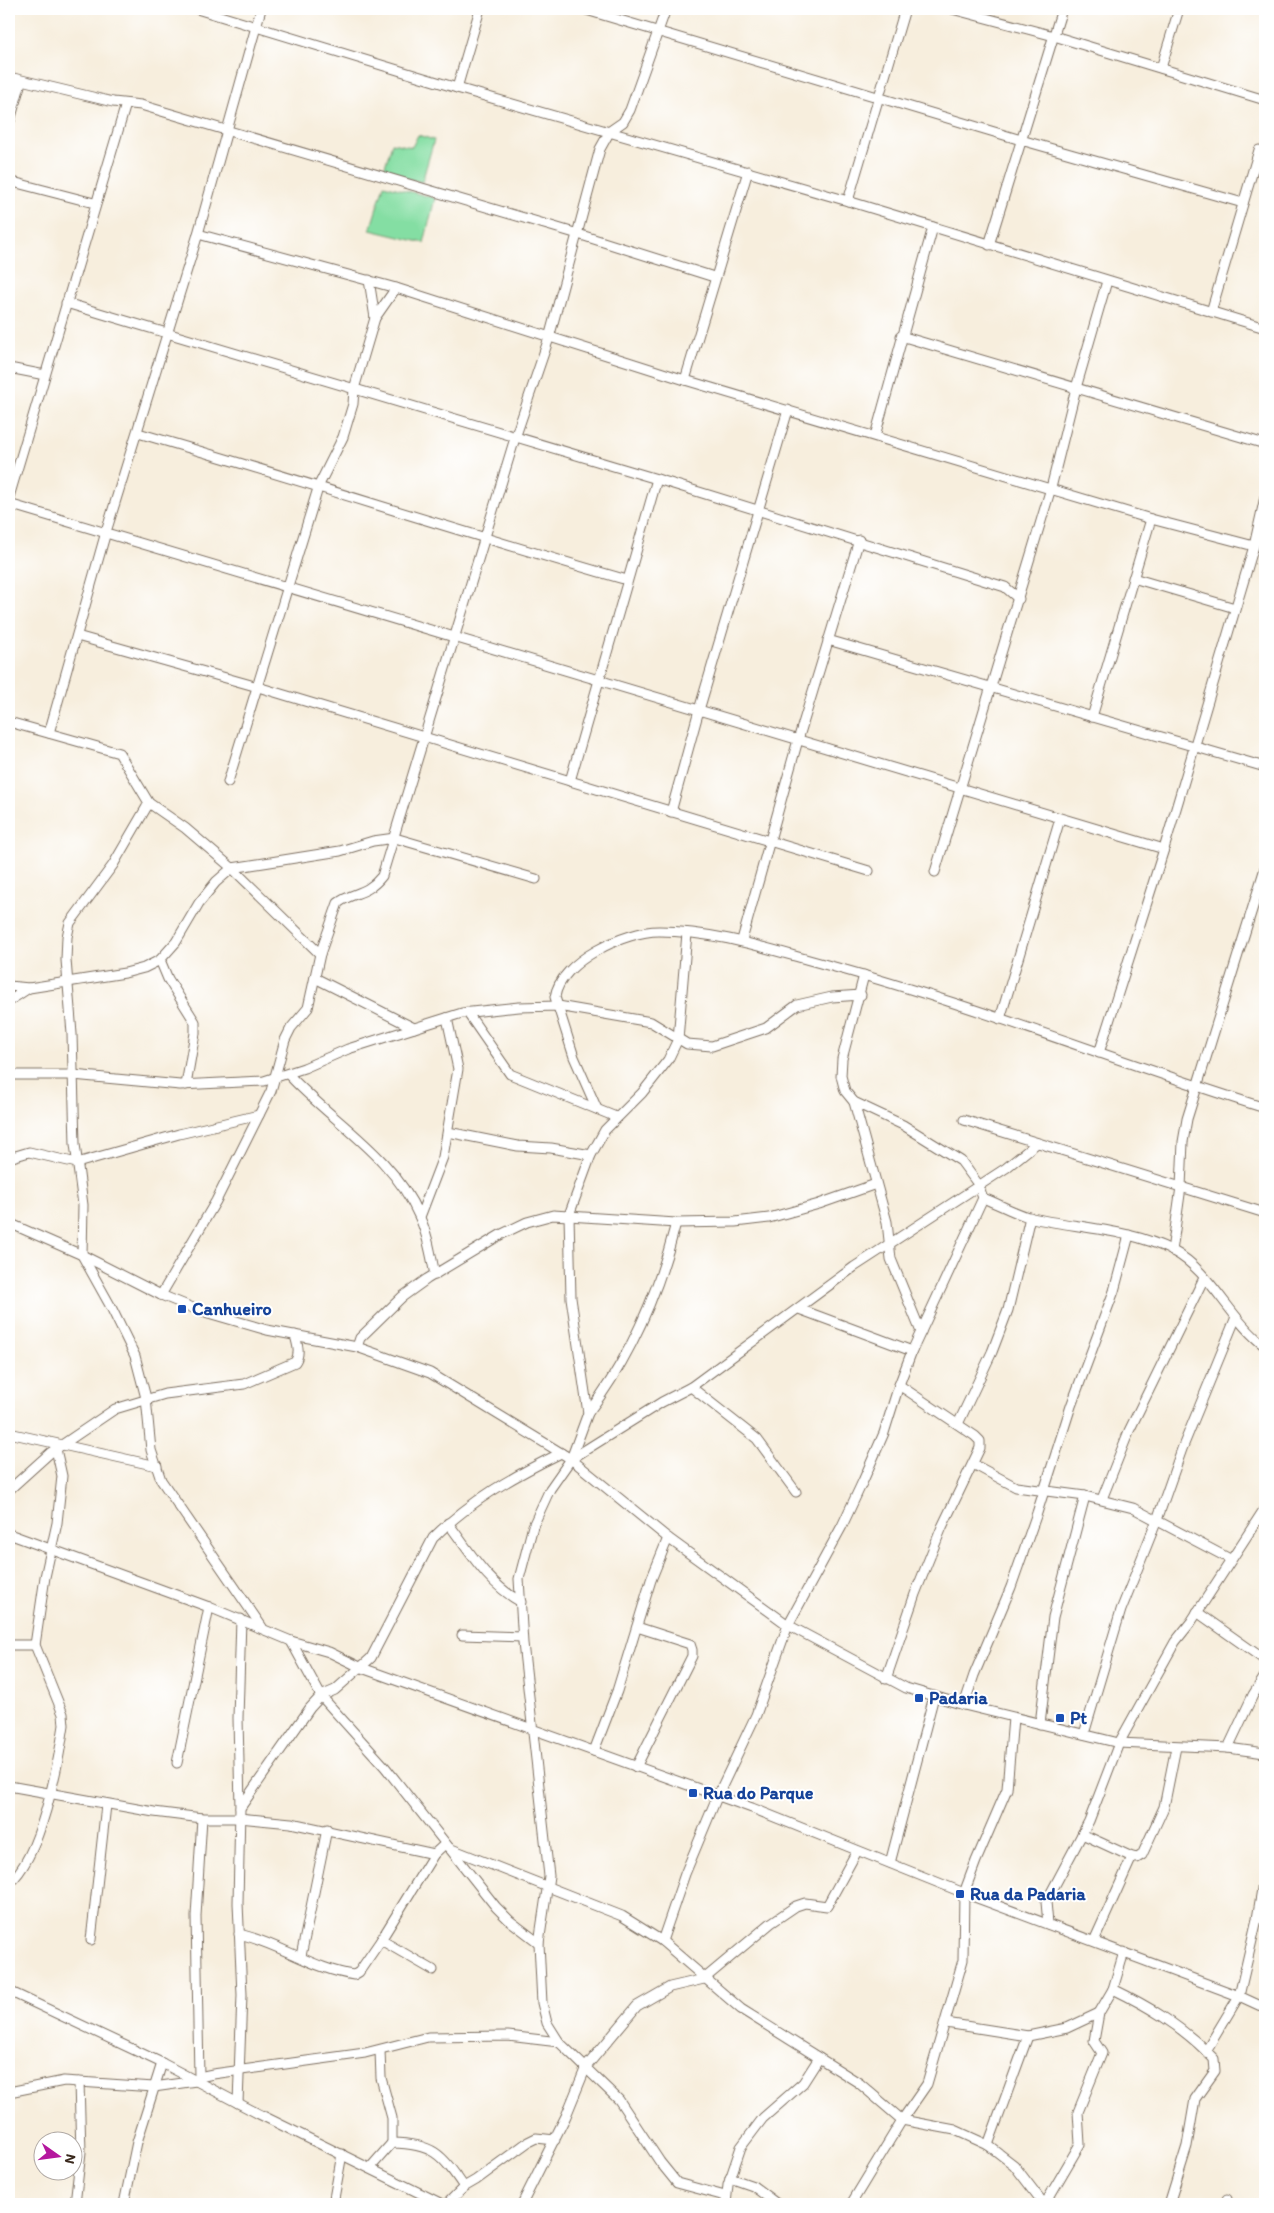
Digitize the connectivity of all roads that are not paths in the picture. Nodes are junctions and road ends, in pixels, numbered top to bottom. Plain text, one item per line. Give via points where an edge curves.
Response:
1 (197, 9) edge
2 (261, 9) edge
3 (480, 9) edge
4 (583, 9) edge
5 (666, 9) edge
6 (905, 9) edge
7 (952, 9) edge
8 (1062, 9) edge
9 (1179, 9) edge
10 (256, 26) junction
11 (659, 31) junction
12 (1054, 36) junction
13 (1160, 68) junction
14 (9, 78) edge
15 (21, 82) junction
16 (457, 88) junction
17 (880, 97) junction
18 (1265, 100) edge
19 (126, 104) junction
20 (9, 124) edge
21 (228, 131) junction
22 (610, 131) junction
23 (1021, 140) junction
24 (1259, 150) dead end
25 (748, 171) junction
26 (9, 181) edge
27 (848, 201) junction
28 (94, 203) junction
29 (1243, 203) junction
30 (933, 227) junction
31 (198, 234) junction
32 (578, 234) junction
33 (989, 245) junction
34 (714, 277) junction
35 (369, 280) junction
36 (1107, 281) junction
37 (396, 288) junction
38 (66, 303) junction
39 (1211, 312) junction
40 (375, 318) junction
41 (1265, 328) edge
42 (167, 333) junction
43 (901, 336) junction
44 (549, 338) junction
45 (9, 368) edge
46 (45, 375) junction
47 (685, 380) junction
48 (1076, 388) junction
49 (354, 389) junction
50 (788, 410) junction
51 (138, 433) junction
52 (875, 436) junction
53 (515, 438) junction
54 (1265, 444) edge
55 (656, 479) junction
56 (319, 485) junction
57 (1051, 488) junction
58 (9, 496) edge
59 (1265, 497) edge
60 (9, 504) edge
61 (758, 510) junction
62 (1150, 519) junction
63 (106, 532) junction
64 (485, 539) junction
65 (859, 540) junction
66 (1254, 546) junction
67 (1133, 578) junction
68 (627, 580) junction
69 (1024, 581) junction
70 (1005, 586) junction
71 (286, 589) junction
72 (1019, 599) junction
73 (1235, 608) junction
74 (78, 636) junction
75 (454, 637) junction
76 (828, 640) junction
77 (599, 680) junction
78 (258, 687) junction
79 (991, 688) junction
80 (699, 710) junction
81 (1092, 717) junction
82 (9, 722) edge
83 (49, 733) junction
84 (425, 738) junction
85 (798, 740) junction
86 (1194, 746) junction
87 (1265, 767) edge
88 (570, 781) junction
89 (228, 782) dead end
90 (961, 789) junction
91 (149, 803) junction
92 (671, 812) junction
93 (1060, 819) junction
94 (395, 838) junction
95 (769, 842) junction
96 (1164, 849) junction
97 (232, 868) junction
98 (1265, 868) edge
99 (869, 871) dead end
100 (935, 872) dead end
101 (536, 879) dead end
102 (687, 932) junction
103 (742, 940) junction
104 (320, 954) junction
105 (160, 960) junction
106 (864, 975) junction
107 (316, 978) junction
108 (68, 982) junction
109 (9, 986) edge
110 (29, 988) junction
111 (860, 995) junction
112 (9, 1000) edge
113 (558, 1006) junction
114 (467, 1012) junction
115 (447, 1018) junction
116 (1000, 1019) junction
117 (414, 1028) junction
118 (678, 1039) junction
119 (1099, 1053) junction
120 (288, 1074) junction
121 (9, 1075) edge
122 (73, 1075) junction
123 (275, 1078) junction
124 (186, 1085) junction
125 (1198, 1087) junction
126 (854, 1102) junction
127 (1265, 1108) edge
128 (597, 1109) junction
129 (259, 1115) junction
130 (616, 1117) junction
131 (964, 1120) dead end
132 (448, 1132) junction
133 (1037, 1143) junction
134 (591, 1155) junction
135 (9, 1158) edge
136 (77, 1163) junction
137 (876, 1184) junction
138 (978, 1184) junction
139 (1181, 1187) junction
140 (983, 1198) junction
141 (1265, 1213) edge
142 (569, 1215) junction
143 (420, 1217) junction
144 (1030, 1217) junction
145 (9, 1223) edge
146 (676, 1224) junction
147 (1129, 1235) junction
148 (890, 1242) junction
149 (1172, 1250) junction
150 (82, 1255) junction
151 (435, 1275) junction
152 (1204, 1278) junction
153 (161, 1295) junction
154 (799, 1309) junction
155 (1236, 1317) junction
156 (921, 1332) junction
157 (295, 1335) junction
158 (357, 1346) junction
159 (1265, 1346) edge
160 (912, 1351) junction
161 (899, 1385) junction
162 (691, 1387) junction
163 (146, 1398) junction
164 (588, 1413) junction
165 (958, 1424) junction
166 (9, 1434) edge
167 (58, 1447) junction
168 (561, 1454) junction
169 (570, 1459) junction
170 (973, 1464) junction
171 (157, 1466) junction
172 (9, 1490) edge
173 (796, 1492) dead end
174 (1044, 1492) junction
175 (1085, 1496) junction
176 (1102, 1499) junction
177 (1265, 1508) edge
178 (1157, 1520) junction
179 (448, 1523) junction
180 (9, 1534) edge
181 (668, 1538) junction
182 (51, 1548) junction
183 (1230, 1559) junction
184 (521, 1602) junction
185 (209, 1607) junction
186 (1197, 1612) junction
187 (241, 1619) junction
188 (788, 1625) junction
189 (637, 1626) junction
190 (263, 1628) junction
191 (462, 1635) dead end
192 (522, 1637) junction
193 (291, 1640) junction
194 (9, 1645) edge
195 (35, 1645) junction
196 (1265, 1660) edge
197 (362, 1668) junction
198 (1265, 1676) edge
199 (886, 1679) junction
200 (321, 1696) junction
201 (934, 1696) junction
202 (964, 1705) junction
203 (1013, 1718) junction
204 (1040, 1724) junction
205 (533, 1729) junction
206 (1084, 1734) junction
207 (1119, 1743) junction
208 (1176, 1746) junction
209 (1228, 1748) junction
210 (594, 1750) junction
211 (1265, 1753) edge
212 (177, 1762) dead end
213 (636, 1767) junction
214 (9, 1786) edge
215 (50, 1795) junction
216 (717, 1797) junction
217 (106, 1805) junction
218 (240, 1808) junction
219 (202, 1818) junction
220 (239, 1818) junction
221 (327, 1830) junction
222 (1082, 1834) junction
223 (447, 1846) junction
224 (858, 1851) junction
225 (434, 1854) junction
226 (1132, 1857) junction
227 (890, 1863) junction
228 (1265, 1871) edge
229 (9, 1883) edge
230 (549, 1886) junction
231 (964, 1893) junction
232 (1048, 1924) junction
233 (239, 1934) junction
234 (91, 1940) dead end
235 (381, 1940) junction
236 (662, 1941) junction
237 (1094, 1941) junction
238 (539, 1943) junction
239 (1124, 1952) junction
240 (301, 1956) junction
241 (433, 1970) dead end
242 (704, 1979) junction
243 (1113, 1989) junction
244 (9, 1991) edge
245 (1238, 1996) junction
246 (1265, 2008) edge
247 (1099, 2013) junction
248 (946, 2023) junction
249 (1028, 2036) junction
250 (558, 2042) junction
251 (380, 2050) junction
252 (1206, 2051) junction
253 (819, 2058) junction
254 (162, 2062) junction
255 (586, 2067) junction
256 (240, 2070) junction
257 (198, 2079) junction
258 (79, 2082) junction
259 (154, 2087) junction
260 (9, 2092) edge
261 (238, 2103) junction
262 (902, 2120) junction
263 (555, 2140) junction
264 (392, 2143) junction
265 (988, 2144) junction
266 (342, 2154) junction
267 (370, 2168) junction
268 (730, 2178) junction
269 (464, 2187) junction
270 (725, 2200) edge
271 (76, 2204) edge
272 (124, 2204) edge
273 (333, 2204) edge
274 (442, 2204) edge
275 (447, 2204) edge
276 (522, 2204) edge
277 (777, 2204) edge
278 (851, 2204) edge
279 (1045, 2204) edge
280 (1169, 2204) edge

1 - 10 street
2 - 10 street
3 - 16 street
4 - 11 street
5 - 11 street
6 - 17 street
7 - 12 street
8 - 12 street
9 - 13 street
10 - 16 street
10 - 21 street
11 - 17 street
11 - 22 street via 630,110 623,122
12 - 13 street
12 - 23 street
13 - 18 street
14 - 15 street
15 - 19 street
15 - 20 street
16 - 22 street
17 - 23 street
17 - 27 street
19 - 21 street via 141,105
19 - 28 street
21 - 31 street
21 - 32 street
22 - 25 street
22 - 32 street via 600,149
23 - 29 street
23 - 33 street
24 - 29 street
25 - 27 street
25 - 34 street
26 - 28 street
27 - 30 street
28 - 38 street
29 - 39 street
30 - 33 street
30 - 43 street
31 - 35 street
31 - 42 street
32 - 34 street
32 - 44 street
33 - 36 street
34 - 47 street
35 - 37 street
35 - 40 street
36 - 39 street
36 - 48 street
37 - 40 street
37 - 44 street
38 - 42 street
38 - 46 street
39 - 41 street
40 - 49 street
42 - 49 street
42 - 51 street
43 - 48 street
43 - 52 street
44 - 47 street
44 - 53 street
45 - 46 street
46 - 58 street
47 - 50 street
48 - 54 street
48 - 57 street
49 - 53 street
49 - 56 street via 343,438
50 - 52 street
50 - 61 street
51 - 56 street
51 - 63 street
52 - 57 street
53 - 55 street
53 - 64 street
55 - 61 street
55 - 68 street
56 - 64 street
56 - 71 street
57 - 62 street
57 - 69 street
59 - 66 street
60 - 63 street
61 - 65 street
61 - 80 street
62 - 66 street
62 - 67 street
63 - 71 street
63 - 74 street
64 - 68 street
64 - 75 street
65 - 70 street
65 - 76 street
66 - 73 street
67 - 73 street
67 - 81 street
68 - 77 street
69 - 70 street
69 - 72 street
70 - 72 street
71 - 75 street
71 - 78 street
72 - 79 street
73 - 86 street
74 - 78 street
74 - 83 street
75 - 77 street
75 - 84 street
76 - 79 street
76 - 85 street
77 - 80 street
77 - 88 street
78 - 84 street
78 - 89 street
79 - 81 street
79 - 90 street
80 - 85 street
80 - 92 street
81 - 86 street
82 - 83 street
83 - 91 street via 119,753
84 - 88 street
84 - 94 street
85 - 90 street
85 - 95 street
86 - 87 street
86 - 96 street
88 - 92 street
90 - 93 street
90 - 100 street
91 - 97 street via 185,828
91 - 108 street via 114,865 70,923 66,960
92 - 95 street
93 - 96 street
93 - 116 street
94 - 97 street
94 - 101 street
94 - 104 street via 382,876 374,886 338,903
95 - 99 street
95 - 103 street
96 - 119 street
97 - 104 street
97 - 105 street via 199,903 176,942
98 - 125 street
102 - 103 street
102 - 113 street via 656,931 607,945 582,960 562,978 556,987
102 - 118 street
103 - 106 street
104 - 107 street
105 - 108 street via 144,968
105 - 124 street via 194,1022
106 - 111 street
106 - 116 street
107 - 117 street
107 - 123 street via 308,1008 285,1040
108 - 110 street
108 - 122 street
109 - 110 street
110 - 112 street
111 - 118 street via 797,1005 766,1028 712,1046 687,1044
111 - 126 street via 842,1059 841,1076 845,1091
113 - 114 street
113 - 118 street via 651,1022
113 - 128 street via 574,1057
114 - 115 street
114 - 128 street via 510,1074
115 - 117 street
115 - 132 street via 458,1069
116 - 119 street
117 - 120 street via 348,1049
118 - 130 street via 668,1060 642,1093
119 - 125 street
120 - 123 street
120 - 143 street via 307,1095 380,1156
121 - 122 street
122 - 124 street
122 - 136 street
123 - 124 street
123 - 129 street
125 - 127 street
125 - 139 street via 1183,1142
126 - 137 street
126 - 138 street via 902,1125 961,1161
128 - 130 street
129 - 136 street
129 - 153 street via 216,1201
130 - 134 street
131 - 133 street
132 - 134 street via 518,1146
132 - 143 street via 443,1157
133 - 138 street via 1006,1168
133 - 139 street
134 - 142 street
135 - 136 street via 30,1152
136 - 150 street via 83,1205
137 - 146 street via 769,1218
137 - 148 street
138 - 140 street
138 - 148 street
139 - 141 street
139 - 149 street
140 - 144 street
140 - 156 street
142 - 146 street
142 - 151 street via 553,1215 526,1222
142 - 164 street via 570,1298
143 - 151 street
144 - 147 street
144 - 165 street via 1008,1310
145 - 150 street
146 - 164 street via 669,1252 638,1330
147 - 149 street
147 - 174 street via 1114,1291 1071,1406
148 - 154 street
148 - 156 street via 891,1259
149 - 152 street
150 - 153 street
150 - 163 street via 135,1356
151 - 158 street via 402,1297 360,1338
152 - 155 street
152 - 176 street via 1129,1431
153 - 157 street via 236,1322
154 - 160 street
154 - 162 street
155 - 159 street
155 - 178 street
156 - 160 street
157 - 158 street
157 - 163 street via 298,1357 282,1368 244,1384
158 - 168 street via 430,1373
160 - 161 street
161 - 165 street
161 - 188 street via 884,1433 851,1508
162 - 169 street
162 - 173 street via 757,1438
163 - 167 street via 115,1409
163 - 171 street via 151,1450
164 - 169 street
165 - 170 street via 980,1441
166 - 167 street
167 - 171 street
167 - 172 street
167 - 182 street via 62,1476
168 - 169 street
168 - 179 street via 488,1492
169 - 181 street
169 - 184 street via 550,1490 533,1526 519,1579
170 - 174 street via 1016,1487
170 - 199 street via 938,1535
171 - 190 street via 166,1487
174 - 175 street
174 - 202 street via 1011,1587
175 - 176 street
175 - 204 street via 1053,1617
176 - 178 street via 1133,1508
177 - 183 street
178 - 183 street
178 - 206 street via 1121,1610
179 - 184 street via 490,1580
179 - 197 street via 433,1538 371,1658
180 - 182 street
181 - 188 street
181 - 189 street
182 - 185 street
182 - 195 street
183 - 186 street
184 - 192 street
185 - 187 street
185 - 212 street
186 - 196 street
186 - 207 street via 1162,1664
187 - 190 street
187 - 218 street
188 - 199 street
188 - 216 street via 756,1715
189 - 210 street
189 - 213 street via 690,1644 692,1656
190 - 193 street
191 - 192 street
192 - 205 street
193 - 197 street
193 - 200 street
194 - 195 street
195 - 215 street via 63,1714 62,1739
197 - 200 street via 335,1690
197 - 205 street
198 - 209 street
199 - 201 street
200 - 218 street via 293,1730
200 - 223 street via 385,1767
201 - 202 street
201 - 227 street
202 - 203 street
203 - 204 street
203 - 231 street via 1007,1789
204 - 206 street
205 - 210 street
205 - 230 street
206 - 207 street
207 - 208 street
207 - 222 street via 1106,1782
208 - 209 street
208 - 226 street via 1164,1807 1142,1855
209 - 211 street
210 - 213 street
213 - 216 street
214 - 215 street
215 - 217 street
215 - 229 street via 31,1852
216 - 224 street
216 - 236 street
217 - 219 street
217 - 234 street
218 - 220 street
219 - 220 street
219 - 257 street via 196,1916
220 - 221 street
220 - 233 street
221 - 225 street
221 - 240 street
222 - 226 street
222 - 232 street via 1046,1902
223 - 225 street
223 - 230 street
223 - 238 street via 496,1907
224 - 227 street
224 - 242 street via 827,1906 805,1903 796,1906 770,1923
225 - 235 street
226 - 237 street
227 - 231 street
228 - 245 street
230 - 236 street via 622,1916
230 - 238 street
231 - 232 street
231 - 248 street via 963,1960
232 - 237 street
233 - 240 street
233 - 256 street via 242,1995
235 - 240 street via 354,1976
235 - 241 street
236 - 242 street
237 - 239 street
238 - 250 street via 542,2003 547,2023
239 - 243 street
239 - 245 street
242 - 253 street via 742,2009
242 - 255 street via 670,1987 637,2006
243 - 247 street
243 - 252 street via 1162,2015
244 - 254 street
245 - 246 street
245 - 252 street
247 - 249 street via 1067,2028
247 - 279 street via 1094,2041 1102,2053 1078,2112 1080,2144
248 - 249 street
248 - 262 street via 927,2084
249 - 265 street
250 - 251 street via 508,2036 456,2035 428,2037
250 - 255 street
251 - 256 street
251 - 264 street via 381,2078 392,2118
252 - 280 street via 1214,2059 1215,2071 1195,2099 1187,2146
253 - 262 street via 859,2083
253 - 268 street via 803,2083 751,2132 741,2147
254 - 257 street
254 - 259 street
255 - 263 street
255 - 270 street via 620,2100 677,2183
256 - 257 street
256 - 261 street
257 - 259 street
257 - 261 street
258 - 259 street
258 - 260 street
258 - 271 street via 81,2152
259 - 272 street via 137,2142
261 - 266 street
262 - 265 street via 955,2130
262 - 278 street
263 - 269 street via 536,2138
263 - 276 street
264 - 267 street
264 - 269 street via 421,2144 433,2149 444,2158
265 - 279 street via 1014,2165
266 - 267 street
266 - 273 street
267 - 274 street
268 - 270 street
268 - 277 street via 753,2186
269 - 275 street

